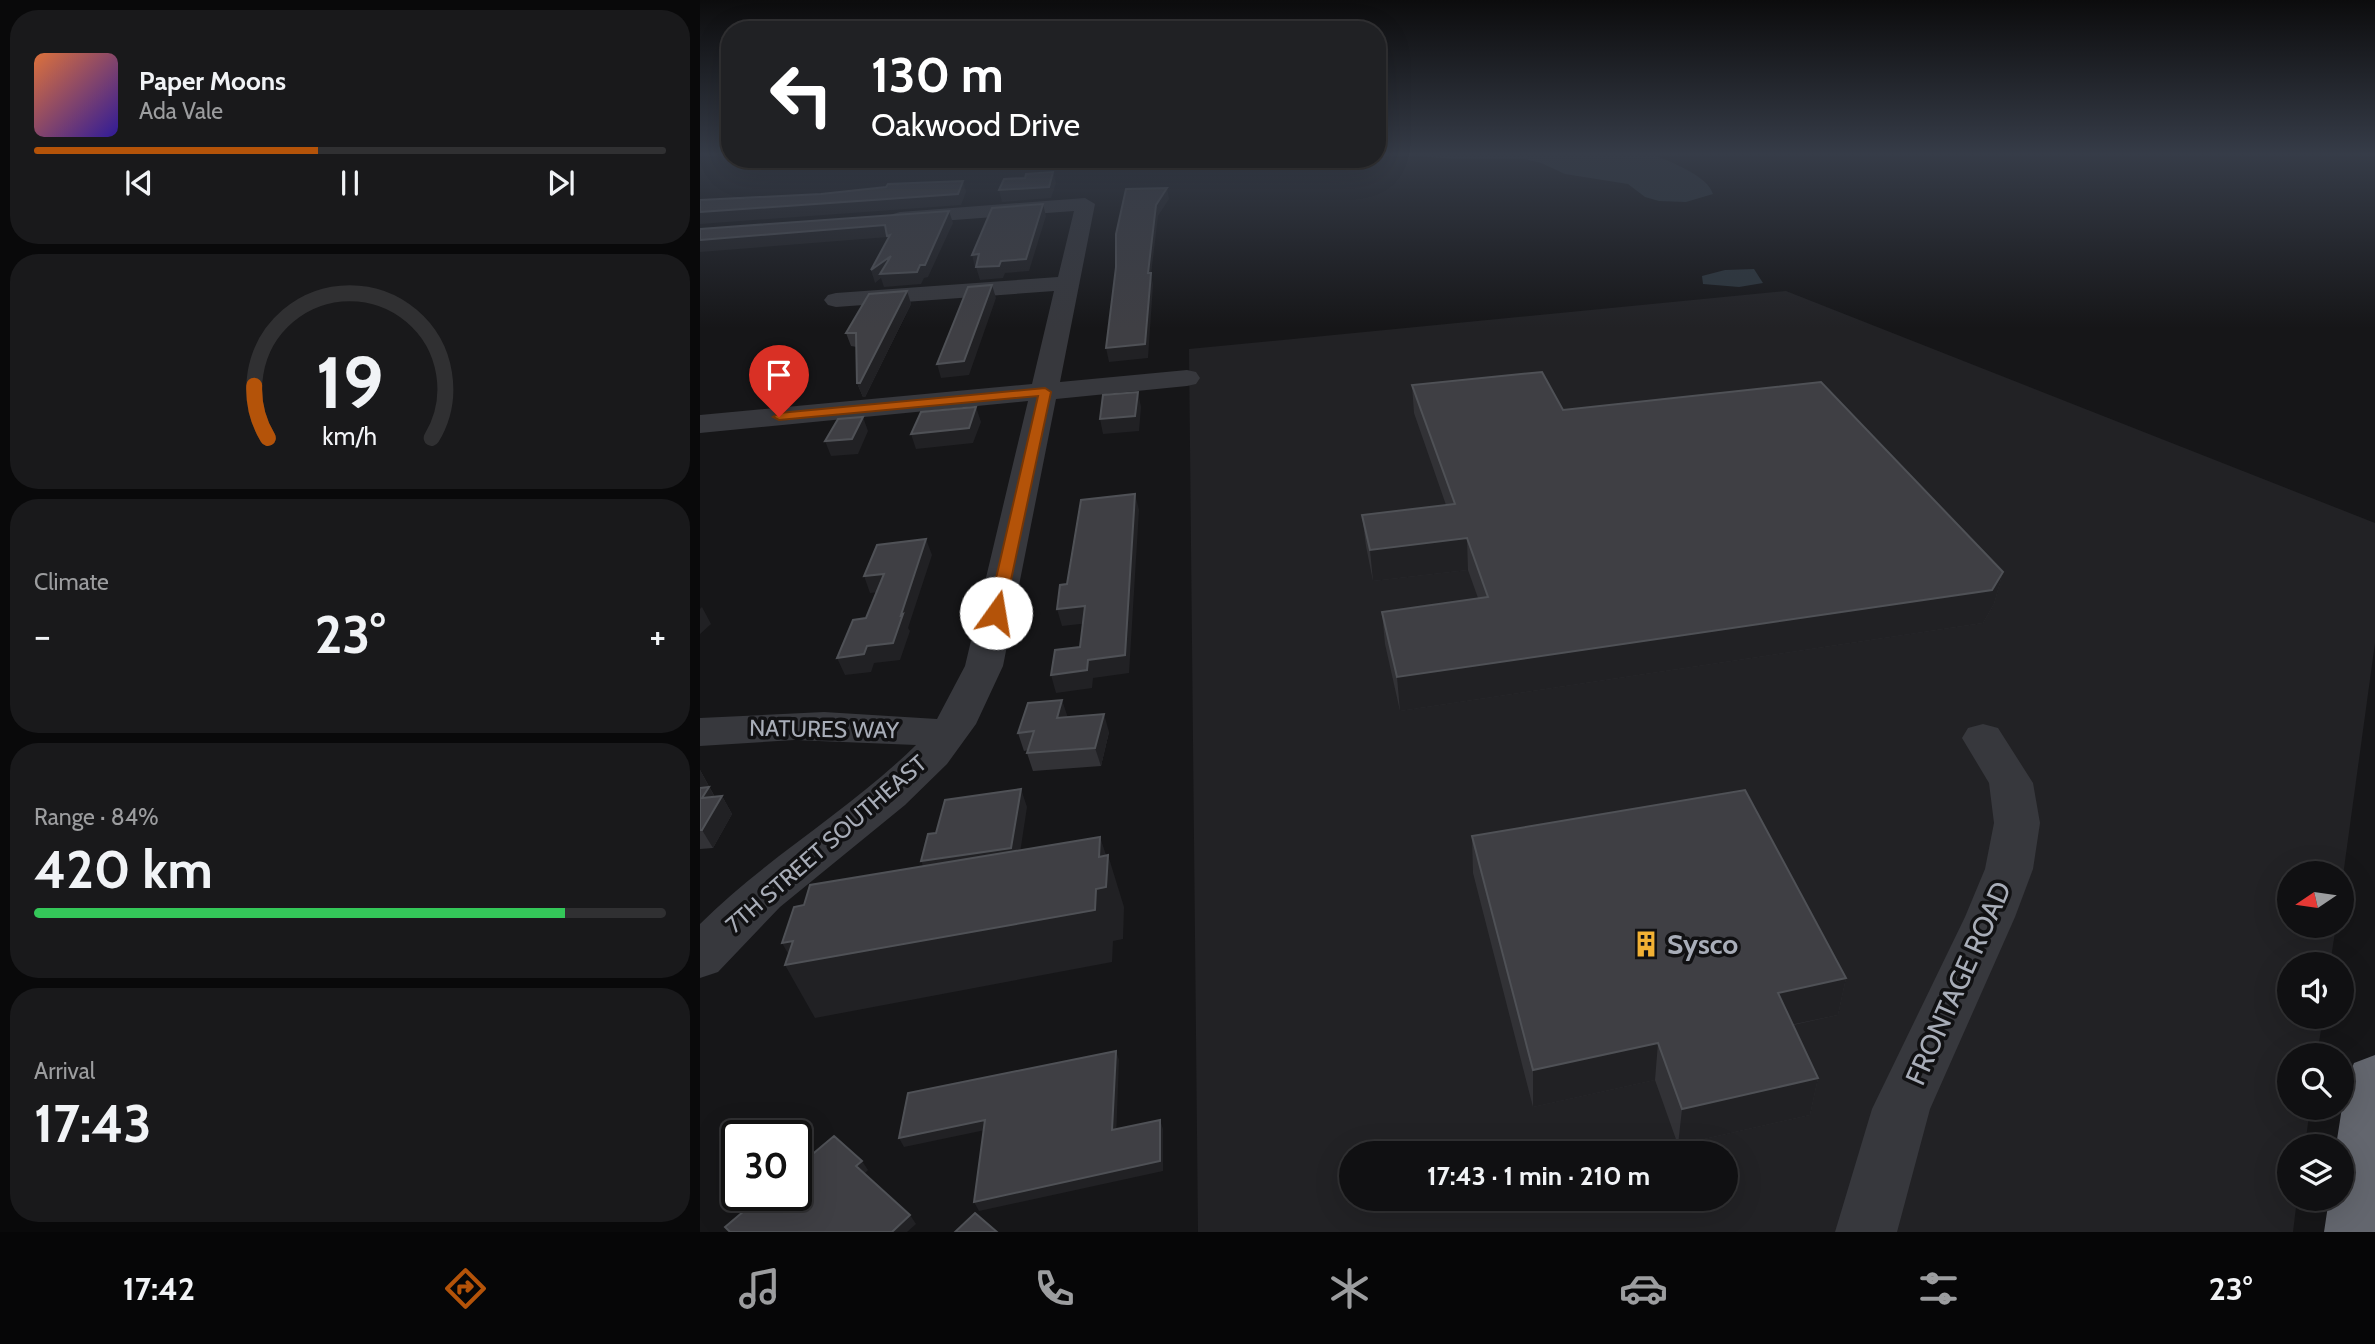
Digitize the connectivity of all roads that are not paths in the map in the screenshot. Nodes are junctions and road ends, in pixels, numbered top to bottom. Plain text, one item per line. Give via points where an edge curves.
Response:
1 (975, 212) edge
2 (1083, 212) edge
3 (878, 220) edge
4 (1069, 283) junction
5 (836, 300) dead end
6 (1187, 377) dead end
7 (1045, 392) junction
8 (700, 424) edge
9 (700, 732) edge
10 (948, 734) junction
11 (1983, 738) dead end
12 (700, 957) edge
13 (2375, 1082) edge
14 (1866, 1232) edge
15 (2357, 1232) edge

1 - 3 street, 7TH STREET SOUTHEAST
2 - 4 street, 7TH STREET SOUTHEAST
4 - 5 street
4 - 7 street, 7TH STREET SOUTHEAST
6 - 7 street
7 - 8 street
7 - 10 street, 7TH STREET SOUTHEAST via 985,666
9 - 10 street, NATURES WAY via 810,724
10 - 12 street, 7TH STREET SOUTHEAST via 905,780 770,888
11 - 14 street, FRONTAGE ROAD via 2011,783 2017,823 2009,869 1901,1109
13 - 15 highway

